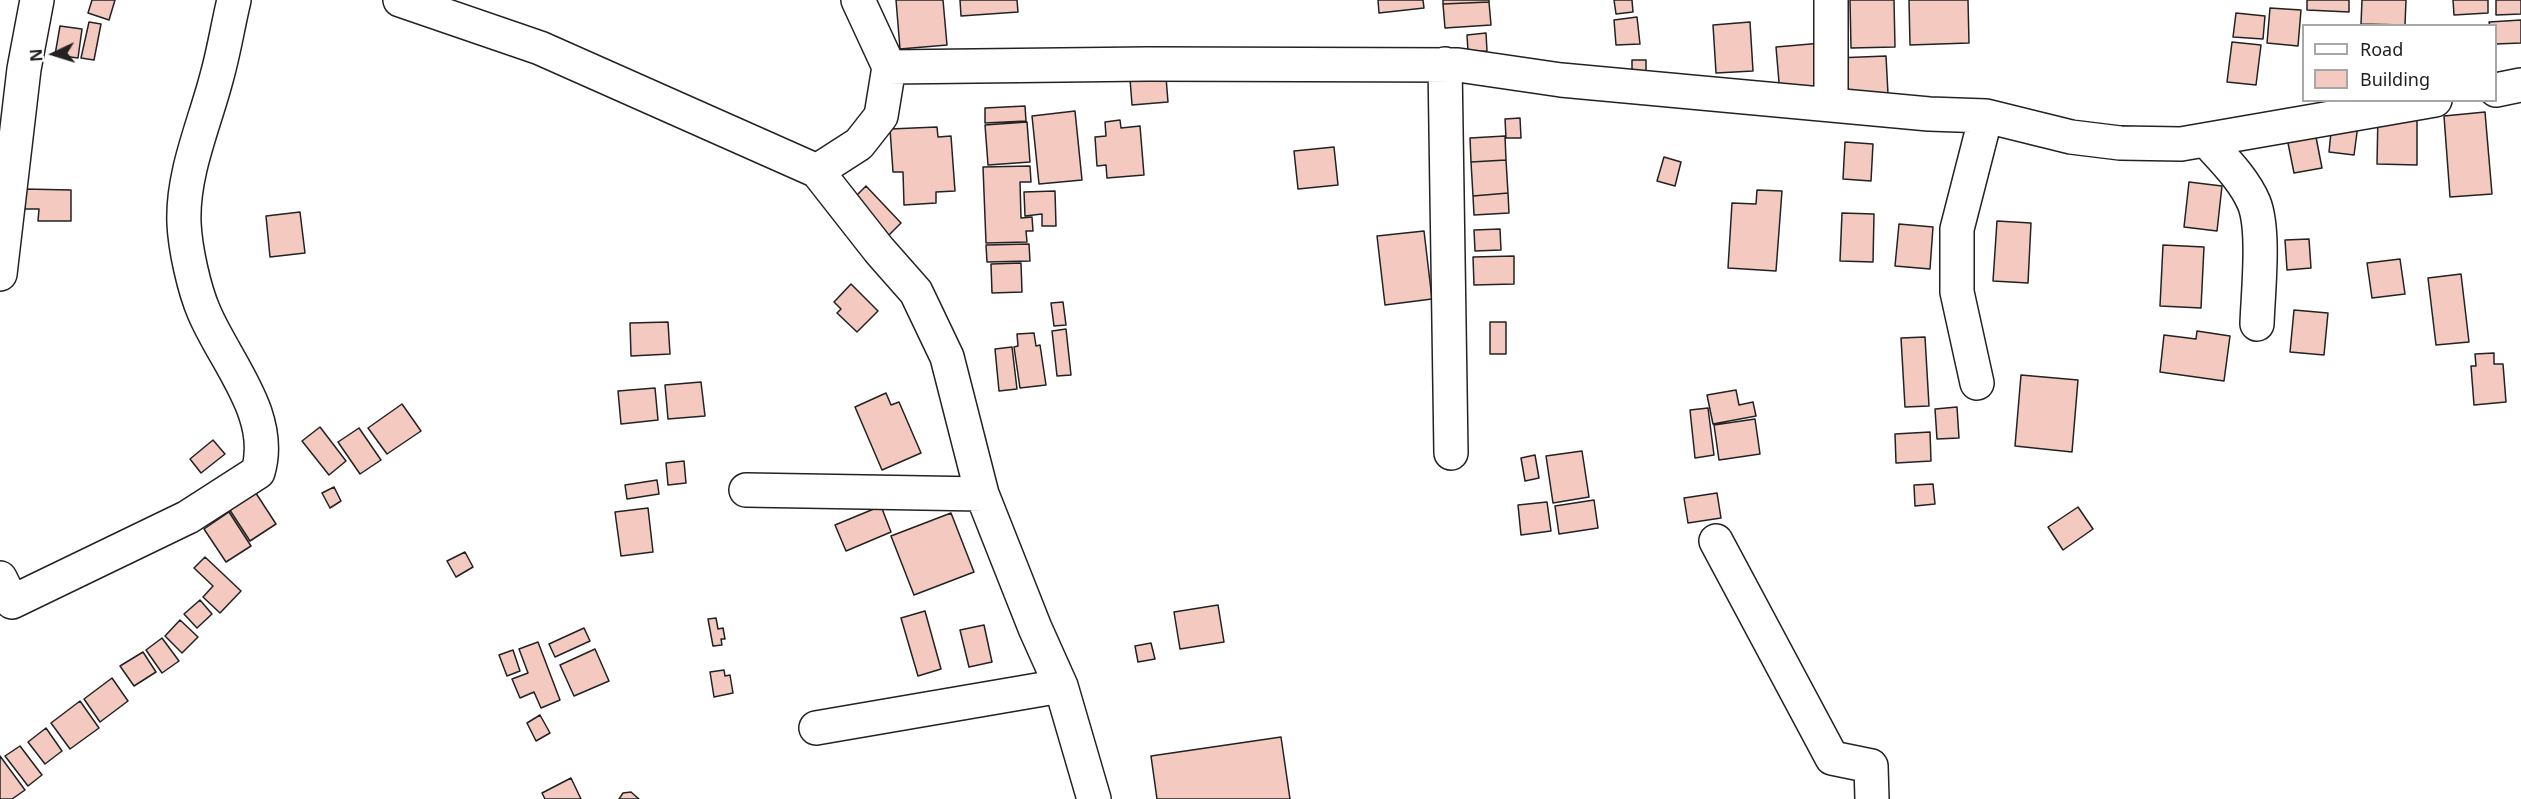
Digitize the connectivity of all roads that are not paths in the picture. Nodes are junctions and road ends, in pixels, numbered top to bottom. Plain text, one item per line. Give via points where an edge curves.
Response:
1 (37, 0) edge
2 (234, 0) edge
3 (400, 0) edge
4 (858, 0) edge
5 (1831, 0) edge
6 (1445, 64) junction
7 (889, 67) junction
8 (12, 69) edge
9 (2521, 85) edge
10 (2497, 90) edge
11 (2424, 102) edge
12 (1831, 105) junction
13 (1986, 116) junction
14 (2206, 140) junction
15 (817, 171) junction
16 (0, 274) edge
17 (2257, 324) dead end
18 (1977, 383) dead end
19 (1451, 453) dead end
20 (746, 490) dead end
21 (982, 494) junction
22 (1716, 541) dead end
23 (0, 578) edge
24 (1061, 686) junction
25 (816, 728) dead end
26 (1094, 799) edge
27 (1872, 799) edge

1 - 8 street
2 - 23 street via 188,186 184,223 203,311 253,404 262,456 258,472 188,517 12,602
3 - 15 street via 540,48
4 - 7 street
5 - 12 street
6 - 7 street
6 - 12 street via 1561,80
6 - 19 street
7 - 15 street via 881,116 859,144
8 - 16 street
9 - 10 street
11 - 14 street
12 - 13 street
13 - 14 street via 2071,137 2120,143 2181,144
13 - 18 street via 1958,229 1957,292
14 - 17 street via 2234,172 2254,204 2259,236
15 - 21 street via 916,292 947,357
20 - 21 street
21 - 24 street
22 - 27 street via 1832,758 1871,766
24 - 25 street
24 - 26 street

